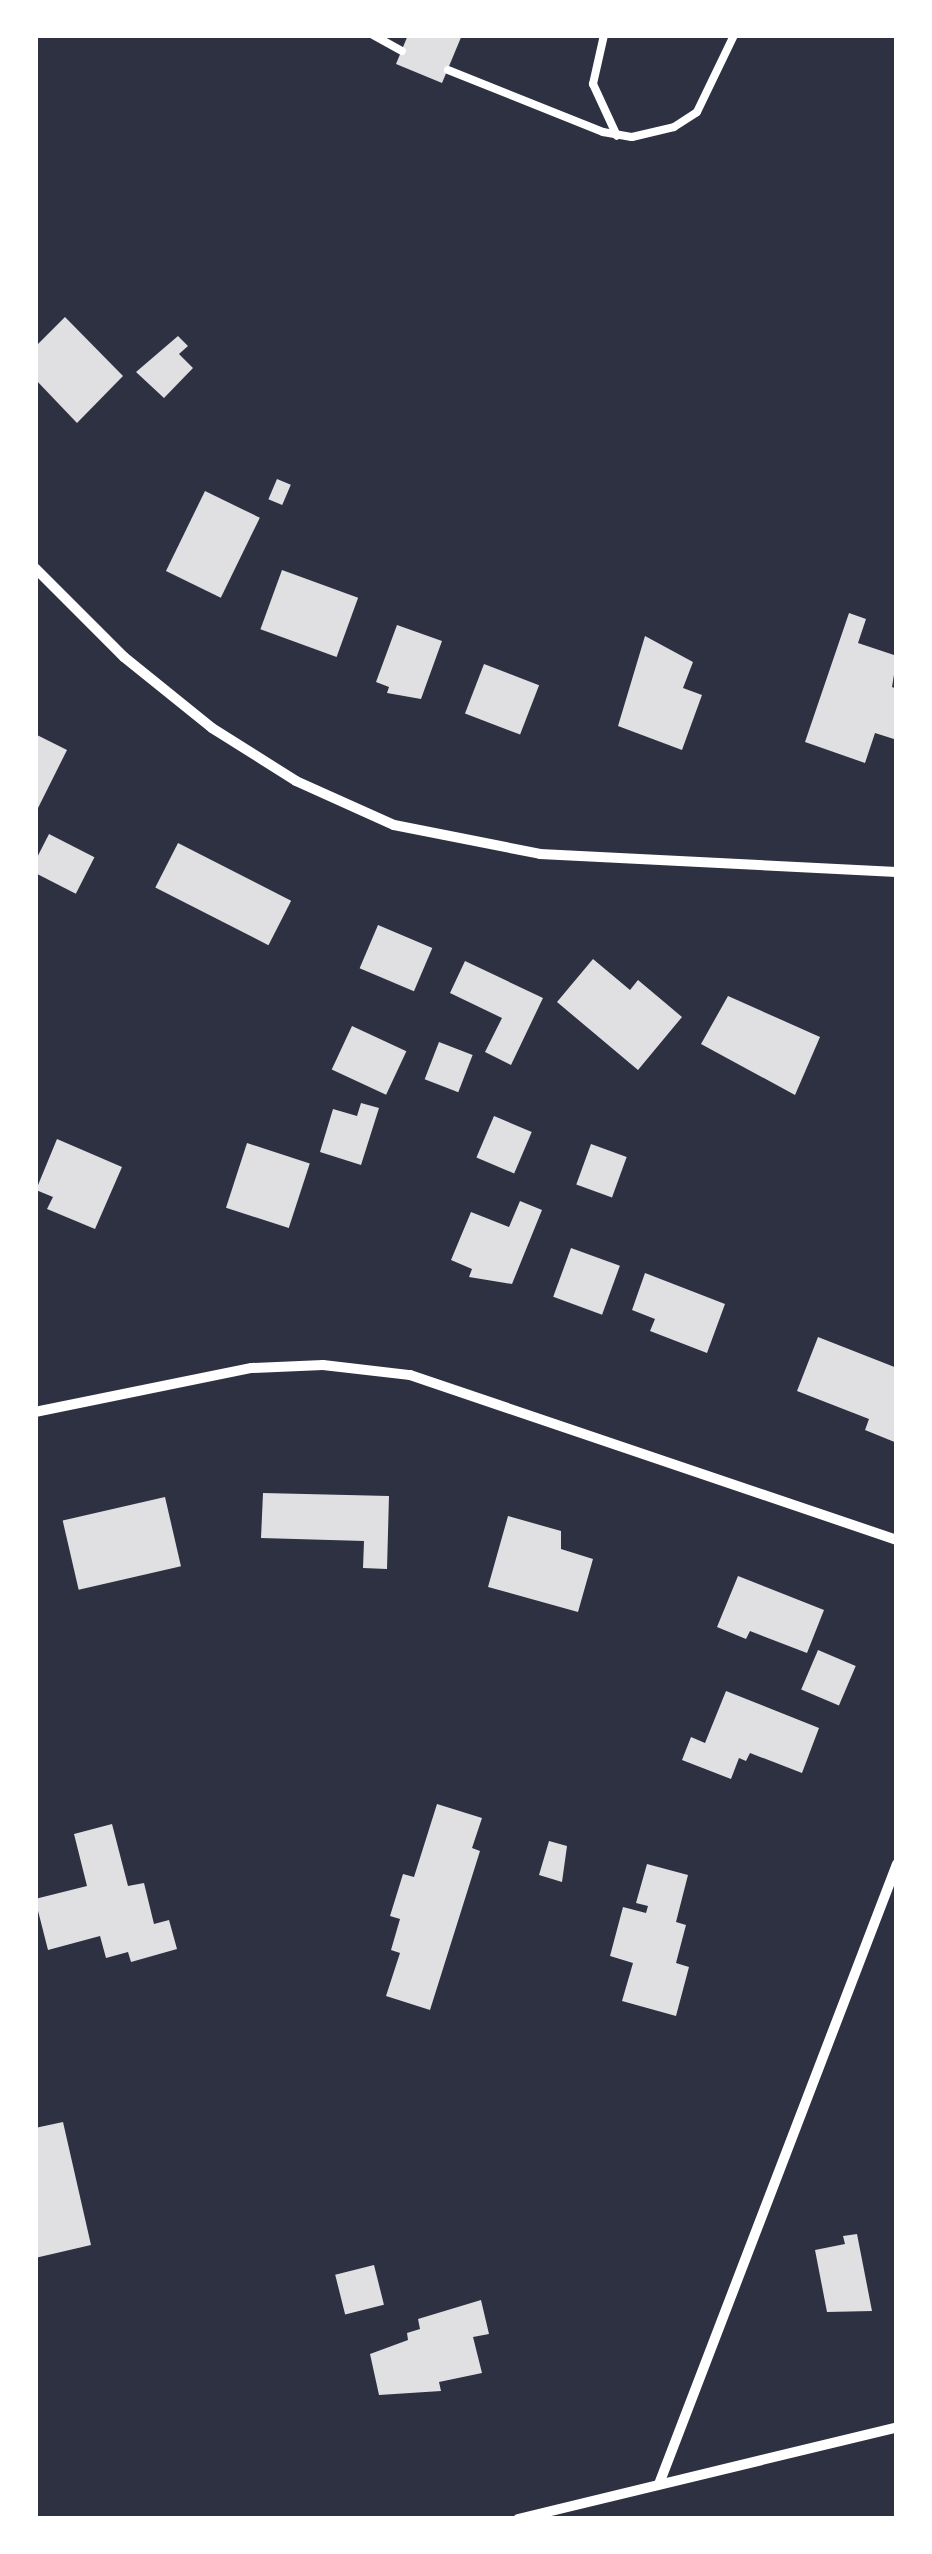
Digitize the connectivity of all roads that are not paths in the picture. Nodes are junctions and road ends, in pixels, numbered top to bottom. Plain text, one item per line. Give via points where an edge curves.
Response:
1 (373, 35) edge
2 (604, 35) edge
3 (734, 35) edge
4 (402, 51) dead end
5 (448, 70) dead end
6 (617, 136) junction
7 (35, 568) edge
8 (897, 872) edge
9 (35, 1412) edge
10 (897, 1540) edge
11 (897, 1864) edge
12 (897, 2427) edge
13 (659, 2484) junction
14 (518, 2519) edge

1 - 4 lane
2 - 6 lane via 593,84
3 - 6 lane via 697,112 674,127
5 - 6 lane
7 - 8 street via 124,657 212,728 296,781 394,825 540,854
9 - 10 street via 252,1368 394,1372 450,1385
11 - 13 street
12 - 13 street
13 - 14 street

